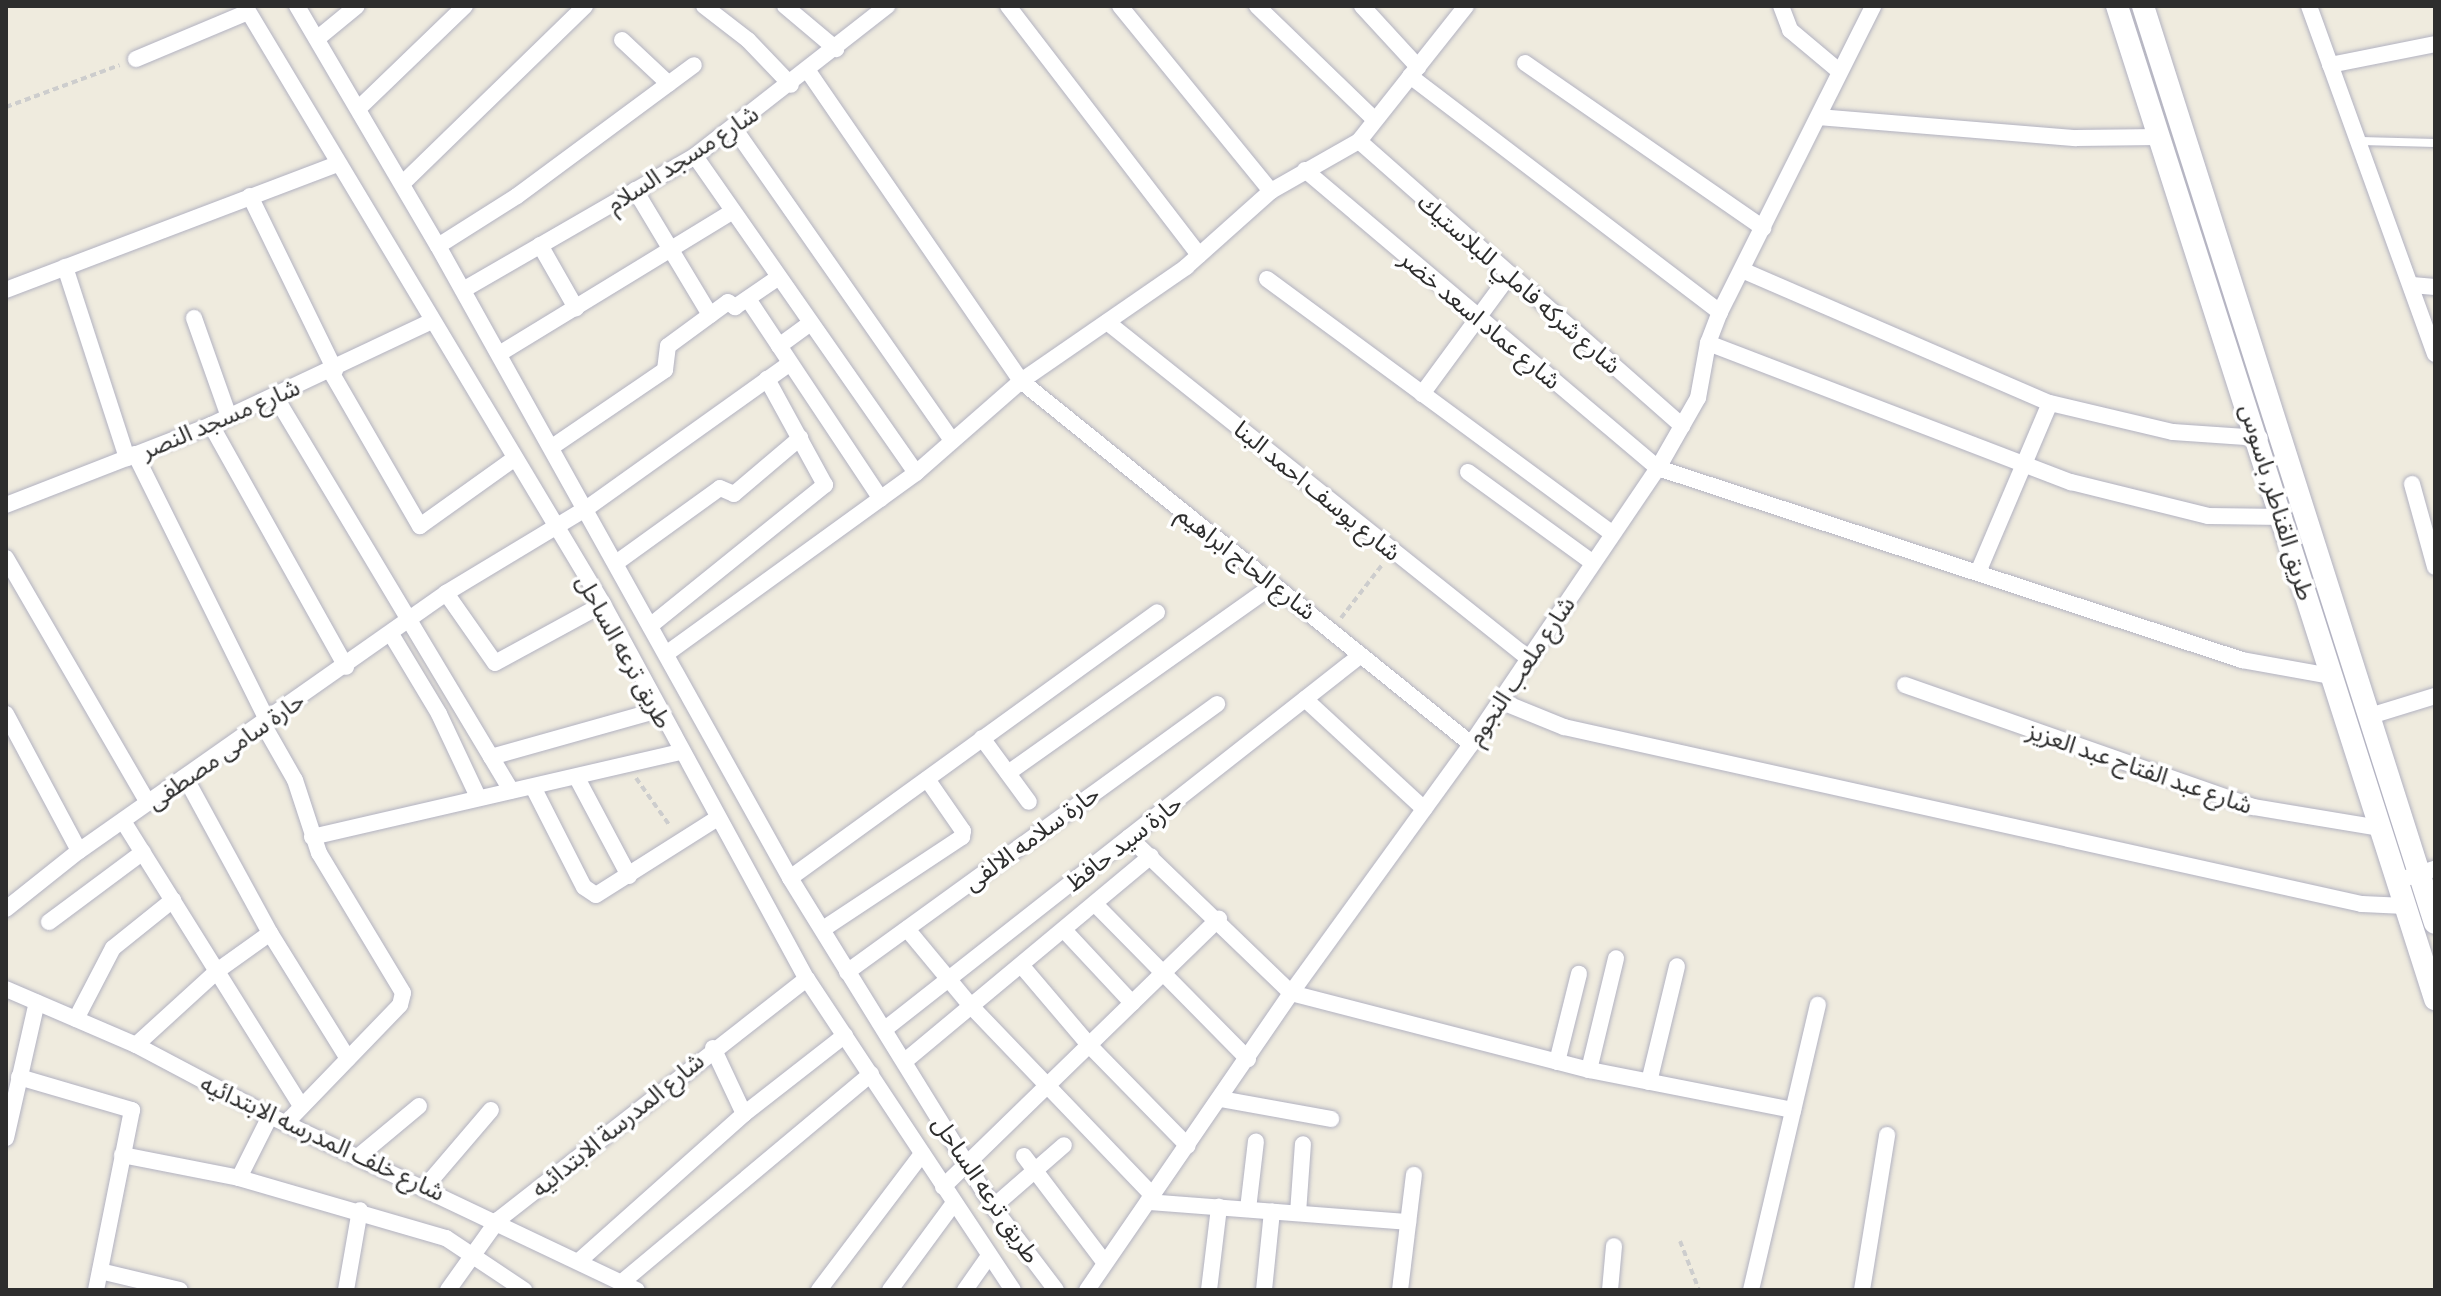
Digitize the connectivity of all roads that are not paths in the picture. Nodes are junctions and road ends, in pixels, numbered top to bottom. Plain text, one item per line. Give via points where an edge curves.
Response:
1 (297, 6) edge
2 (357, 6) edge
3 (465, 6) edge
4 (585, 6) edge
5 (704, 6) edge
6 (785, 6) edge
7 (887, 6) edge
8 (1008, 6) edge
9 (1120, 6) edge
10 (1257, 6) edge
11 (1362, 6) edge
12 (1466, 6) edge
13 (1781, 6) edge
14 (1873, 6) edge
15 (2117, 6) edge
16 (2143, 6) edge
17 (2309, 6) edge
18 (247, 9) edge
19 (318, 38) junction
20 (622, 40) dead end
21 (2435, 44) edge
22 (836, 49) junction
23 (136, 59) road end
24 (1525, 63) dead end
25 (694, 65) dead end
26 (2330, 65) junction
27 (808, 71) junction
28 (1414, 71) junction
29 (1839, 71) junction
30 (669, 84) junction
31 (791, 85) junction
32 (359, 108) junction
33 (1818, 117) junction
34 (1375, 120) junction
35 (734, 128) junction
36 (2159, 137) junction
37 (1359, 141) junction
38 (2361, 141) junction
39 (2435, 143) edge
40 (695, 156) junction
41 (338, 164) junction
42 (1305, 170) junction
43 (403, 183) junction
44 (635, 190) junction
45 (1271, 191) junction
46 (250, 196) junction
47 (733, 211) junction
48 (1763, 228) junction
49 (540, 245) junction
50 (438, 246) junction
51 (672, 251) junction
52 (1199, 255) junction
53 (65, 267) junction
54 (1742, 270) junction
55 (1510, 274) junction
56 (779, 277) junction
57 (1267, 279) dead end
58 (2412, 285) junction
59 (2435, 287) edge
60 (6, 290) edge
61 (463, 290) junction
62 (748, 299) junction
63 (576, 308) junction
64 (1720, 312) junction
65 (710, 315) junction
66 (1479, 317) junction
67 (194, 318) dead end
68 (430, 322) junction
69 (1107, 322) junction
70 (811, 323) junction
71 (1708, 343) junction
72 (779, 346) junction
73 (499, 354) junction
74 (2435, 354) edge
75 (790, 363) junction
76 (333, 371) junction
77 (767, 379) junction
78 (1021, 381) junction
79 (1422, 394) junction
80 (275, 396) junction
81 (2050, 403) junction
82 (229, 417) junction
83 (211, 425) junction
84 (1682, 426) junction
85 (800, 438) junction
86 (2260, 438) junction
87 (952, 441) junction
88 (552, 447) junction
89 (131, 456) junction
90 (515, 458) junction
91 (2023, 464) junction
92 (1658, 468) junction
93 (1468, 472) dead end
94 (916, 473) junction
95 (2412, 484) dead end
96 (881, 499) junction
97 (6, 505) edge
98 (587, 508) junction
99 (2284, 517) junction
100 (553, 525) junction
101 (1612, 533) junction
102 (6, 558) edge
103 (1592, 562) junction
104 (616, 563) junction
105 (2435, 567) edge
106 (1979, 570) junction
107 (1274, 585) junction
108 (446, 593) junction
109 (603, 604) junction
110 (1157, 612) dead end
111 (411, 619) junction
112 (650, 626) junction
113 (391, 634) junction
114 (666, 654) junction
115 (1361, 655) junction
116 (1528, 658) junction
117 (346, 667) junction
118 (2331, 676) junction
119 (1905, 685) dead end
120 (2435, 696) edge
121 (1305, 699) junction
122 (1500, 701) junction
123 (1217, 704) dead end
124 (658, 710) junction
125 (6, 714) edge
126 (2370, 716) junction
127 (265, 722) junction
128 (982, 738) junction
129 (1471, 744) junction
130 (680, 752) junction
131 (491, 757) junction
132 (1008, 773) junction
133 (185, 777) junction
134 (577, 778) junction
135 (927, 779) junction
136 (533, 787) junction
137 (511, 791) junction
138 (478, 797) junction
139 (1029, 802) dead end
140 (148, 803) junction
141 (1424, 809) junction
142 (718, 818) junction
143 (123, 821) junction
144 (2380, 828) junction
145 (312, 837) junction
146 (1129, 837) junction
147 (79, 851) junction
148 (143, 852) junction
149 (1151, 856) junction
150 (2427, 872) edge
151 (629, 876) junction
152 (790, 878) junction
153 (2397, 881) junction
154 (173, 900) junction
155 (1095, 904) junction
156 (2405, 906) junction
157 (6, 909) edge
158 (1219, 919) junction
159 (49, 922) dead end
160 (2435, 923) edge
161 (823, 929) junction
162 (907, 929) junction
163 (1064, 930) junction
164 (270, 933) junction
165 (1616, 958) dead end
166 (1021, 965) junction
167 (1677, 966) dead end
168 (217, 971) junction
169 (847, 972) junction
170 (1163, 973) junction
171 (1579, 974) dead end
172 (807, 979) junction
173 (949, 979) junction
174 (6, 989) edge
175 (1291, 993) junction
176 (2435, 999) edge
177 (37, 1002) junction
178 (1132, 1003) junction
179 (1818, 1005) dead end
180 (971, 1006) junction
181 (76, 1019) junction
182 (885, 1029) junction
183 (845, 1035) junction
184 (136, 1045) junction
185 (1089, 1045) junction
186 (713, 1048) junction
187 (348, 1059) junction
188 (1248, 1059) junction
189 (905, 1061) junction
190 (1557, 1062) junction
191 (1589, 1070) junction
192 (871, 1074) junction
193 (19, 1077) junction
194 (1649, 1082) junction
195 (1047, 1086) junction
196 (1221, 1099) junction
197 (419, 1106) dead end
198 (302, 1107) junction
199 (491, 1110) dead end
200 (1793, 1110) junction
201 (744, 1114) junction
202 (270, 1116) junction
203 (1331, 1119) dead end
204 (286, 1123) junction
205 (1887, 1135) dead end
206 (6, 1138) edge
207 (1256, 1141) dead end
208 (1303, 1144) dead end
209 (1064, 1145) dead end
210 (1188, 1146) junction
211 (922, 1154) junction
212 (122, 1155) junction
213 (359, 1156) junction
214 (1024, 1156) dead end
215 (967, 1164) junction
216 (1035, 1170) junction
217 (1414, 1175) dead end
218 (239, 1178) junction
219 (426, 1186) junction
220 (943, 1187) junction
221 (1150, 1198) junction
222 (954, 1203) junction
223 (993, 1207) junction
224 (1219, 1207) junction
225 (1248, 1209) junction
226 (360, 1210) junction
227 (1272, 1211) junction
228 (1298, 1213) junction
229 (498, 1220) junction
230 (1408, 1222) junction
231 (1614, 1246) dead end
232 (989, 1256) junction
233 (471, 1257) junction
234 (579, 1261) junction
235 (1105, 1263) junction
236 (100, 1271) junction
237 (629, 1286) edge
238 (96, 1290) edge
239 (180, 1290) edge
240 (346, 1290) edge
241 (448, 1290) edge
242 (524, 1290) edge
243 (819, 1290) edge
244 (890, 1290) edge
245 (965, 1290) edge
246 (1013, 1290) edge
247 (1056, 1290) edge
248 (1087, 1290) edge
249 (1209, 1290) edge
250 (1264, 1290) edge
251 (1400, 1290) edge
252 (1610, 1290) edge
253 (1751, 1290) edge
254 (1862, 1290) edge

1 - 19 street, طريق ترعه الساحل
2 - 19 street
3 - 32 street
4 - 43 street
5 - 31 street via 748,40
6 - 22 street
7 - 22 street, شارع مسجد السلام
8 - 52 street
9 - 45 street
10 - 34 street
11 - 28 street
12 - 28 street
13 - 29 street via 1790,30
14 - 29 street, شارع ملعب النجوم
15 - 36 main road, طريق القناطر, باسوس
16 - 126 main road, طريق القناطر, باسوس
17 - 26 street
18 - 23 street
18 - 41 street, طريق ترعه الساحل
19 - 32 street, طريق ترعه الساحل
20 - 30 street
21 - 26 street
22 - 27 street, شارع مسجد السلام
24 - 48 street
25 - 30 street
26 - 38 street
27 - 31 street, شارع مسجد السلام
27 - 78 street, شارع الحاج ابراهيم
28 - 34 street
28 - 64 street
29 - 33 street, شارع ملعب النجوم
30 - 50 street via 517,196
31 - 35 street, شارع مسجد السلام
32 - 43 street, طريق ترعه الساحل
33 - 36 street via 2076,138
33 - 48 street, شارع ملعب النجوم
34 - 37 street
35 - 40 street, شارع مسجد السلام
35 - 87 street
36 - 86 main road, طريق القناطر, باسوس
37 - 42 street
37 - 55 street, شارع شركه فاملي للبلاستيك
38 - 39 lane
38 - 58 street
40 - 44 street, شارع مسجد السلام
40 - 47 street
41 - 46 street
41 - 68 street, طريق ترعه الساحل
42 - 45 street
42 - 66 street, شارع عماد اسعد خضر
43 - 50 street, طريق ترعه الساحل
44 - 49 street, شارع مسجد السلام
44 - 51 street
45 - 52 street
46 - 53 street
46 - 76 street
47 - 51 street
47 - 56 street
48 - 54 street, شارع ملعب النجوم
49 - 61 street, شارع مسجد السلام
49 - 63 street
50 - 61 street, طريق ترعه الساحل
51 - 63 street
51 - 65 street
52 - 69 street
53 - 60 street
53 - 89 street
54 - 64 street, شارع ملعب النجوم
54 - 81 street via 1957,368
55 - 66 street
55 - 84 street, شارع شركه فاملي للبلاستيك
56 - 62 street
56 - 70 street
57 - 79 street
58 - 59 street
58 - 74 street
61 - 73 street, طريق ترعه الساحل
62 - 65 street via 735,307 729,302
62 - 72 street
63 - 73 street
64 - 71 street, شارع ملعب النجوم
65 - 88 street via 668,346 665,370
66 - 79 street
66 - 92 street, شارع عماد اسعد خضر
67 - 82 street
68 - 76 street, شارع مسجد النصر
68 - 90 street, طريق ترعه الساحل
69 - 78 street
69 - 116 street, شارع يوسف احمد البنا
70 - 72 street
70 - 94 street
71 - 84 street, شارع ملعب النجوم via 1703,381
71 - 91 street
72 - 75 street
73 - 88 street, طريق ترعه الساحل
75 - 77 street, حارة سامى مصطفى
75 - 96 street
76 - 80 street, شارع مسجد النصر
76 - 90 street via 423,527
77 - 85 street
77 - 98 street, حارة سامى مصطفى
78 - 87 street
78 - 107 street, شارع الحاج ابراهيم
79 - 101 street
80 - 82 street, شارع مسجد النصر
80 - 111 street
81 - 86 street via 2173,432
81 - 91 street
82 - 83 street, شارع مسجد النصر
83 - 89 street, شارع مسجد النصر
83 - 117 street
84 - 92 street, شارع ملعب النجوم
85 - 104 street via 734,494 720,488
85 - 112 street via 825,485
86 - 99 main road, طريق القناطر, باسوس
87 - 94 street
88 - 98 street, طريق ترعه الساحل
89 - 97 street, شارع مسجد النصر
89 - 127 street
90 - 100 street, طريق ترعه الساحل
91 - 99 street via 2119,496 2208,516
91 - 106 street
92 - 101 street, شارع ملعب النجوم
92 - 106 street
93 - 103 street
94 - 96 street
95 - 105 street
96 - 114 street
98 - 100 street, حارة سامى مصطفى
98 - 104 street, طريق ترعه الساحل
99 - 118 main road, طريق القناطر, باسوس
100 - 108 street, حارة سامى مصطفى
100 - 109 street, طريق ترعه الساحل
101 - 103 street, شارع ملعب النجوم
102 - 140 street
103 - 116 street, شارع ملعب النجوم
104 - 112 street, طريق ترعه الساحل
106 - 118 street via 2242,660
107 - 115 street, شارع الحاج ابراهيم
107 - 132 street
108 - 109 street via 495,663
108 - 111 street, حارة سامى مصطفى
109 - 124 street, طريق ترعه الساحل
110 - 128 street
111 - 113 street, حارة سامى مصطفى
111 - 131 street
112 - 114 street, طريق ترعه الساحل
113 - 117 street, حارة سامى مصطفى
113 - 138 street via 439,714
114 - 152 street, طريق ترعه الساحل
115 - 121 street, حارة سيد حافظ
115 - 129 street, شارع الحاج ابراهيم
116 - 122 street, شارع ملعب النجوم
117 - 127 street, حارة سامى مصطفى
118 - 144 main road, طريق القناطر, باسوس
119 - 144 street, شارع عبد الفتاح عبد العزيز via 2253,807
120 - 126 street
121 - 141 street
121 - 146 street, حارة سيد حافظ
122 - 129 street, شارع ملعب النجوم
122 - 156 street via 1564,727 2362,904
123 - 162 street, حارة سلامه الالفى
124 - 130 street, طريق ترعه الساحل
124 - 131 street
125 - 147 street
126 - 150 main road, طريق القناطر, باسوس
127 - 133 street, حارة سامى مصطفى
127 - 145 street via 295,780
128 - 132 street
128 - 135 street
129 - 141 street, شارع ملعب النجوم
130 - 134 street
130 - 142 street, طريق ترعه الساحل
131 - 137 street
132 - 139 street
133 - 140 street, حارة سامى مصطفى
133 - 164 street
134 - 136 street
134 - 151 street
135 - 152 street
135 - 161 street via 962,837
136 - 137 street
136 - 151 street via 584,887 600,894
137 - 138 street
138 - 145 street
140 - 143 street, حارة سامى مصطفى
141 - 175 street, شارع ملعب النجوم
142 - 151 street
142 - 172 street, طريق ترعه الساحل
143 - 147 street, حارة سامى مصطفى
143 - 148 street
144 - 153 main road, طريق القناطر, باسوس
145 - 187 street via 403,993 396,1010
146 - 149 street
146 - 173 street, حارة سيد حافظ
147 - 157 street, حارة سامى مصطفى
148 - 154 street
148 - 159 street
149 - 155 street
149 - 158 street
150 - 153 street
150 - 160 main road, طريق القناطر, باسوس
152 - 161 street, طريق ترعه الساحل
153 - 156 main road, طريق القناطر, باسوس
154 - 168 street
154 - 181 street via 113,948
155 - 163 street
155 - 170 street
156 - 176 main road, طريق القناطر, باسوس
158 - 170 street
158 - 175 street
161 - 169 street, طريق ترعه الساحل
162 - 169 street, حارة سلامه الالفى
162 - 173 street
163 - 166 street
163 - 178 street
164 - 168 street
164 - 187 street
165 - 191 street
166 - 180 street
166 - 185 street
167 - 194 street
168 - 184 street
168 - 198 street
169 - 182 street, طريق ترعه الساحل
170 - 178 street
170 - 188 street
171 - 190 street
172 - 183 street, طريق ترعه الساحل
172 - 186 street, شارع المدرسة الابتدائيه
173 - 180 street
173 - 182 street, حارة سيد حافظ
174 - 177 street, شارع خلف المدرسه الابتدائيه
175 - 188 street, شارع ملعب النجوم
175 - 190 street
177 - 181 street, شارع خلف المدرسه الابتدائيه
177 - 193 street
178 - 185 street
179 - 200 street
180 - 189 street
180 - 195 street
181 - 184 street, شارع خلف المدرسه الابتدائيه
182 - 189 street, طريق ترعه الساحل
183 - 192 street, طريق ترعه الساحل
183 - 201 street
184 - 202 street, شارع خلف المدرسه الابتدائيه
185 - 195 street
185 - 210 street
186 - 201 street
186 - 229 street, شارع المدرسة الابتدائيه
187 - 198 street
188 - 196 street, شارع ملعب النجوم
189 - 215 street, طريق ترعه الساحل
190 - 191 street
191 - 194 street
192 - 211 street, طريق ترعه الساحل
192 - 237 street
193 - 206 street
193 - 212 street via 132,1110
194 - 200 street
195 - 215 street
195 - 221 street
196 - 203 street
196 - 210 street, شارع ملعب النجوم
197 - 213 street
198 - 204 street
199 - 219 street
200 - 253 street
201 - 234 street
202 - 204 street, شارع خلف المدرسه الابتدائيه
202 - 218 street
204 - 213 street, شارع خلف المدرسه الابتدائيه
205 - 254 street
207 - 225 street
208 - 228 street
209 - 216 street
210 - 221 street, شارع ملعب النجوم
211 - 220 street, طريق ترعه الساحل
211 - 243 street
212 - 218 street
212 - 236 street
213 - 219 street, شارع خلف المدرسه الابتدائيه
214 - 216 street
215 - 220 street
215 - 223 street, طريق ترعه الساحل
216 - 223 street
216 - 235 street
217 - 230 street
218 - 226 street
219 - 229 street, شارع خلف المدرسه الابتدائيه
220 - 222 street, طريق ترعه الساحل
221 - 224 street
221 - 235 street, شارع ملعب النجوم
222 - 232 street, طريق ترعه الساحل
222 - 244 street
223 - 247 street, طريق ترعه الساحل
224 - 225 street
224 - 249 street
225 - 227 street
226 - 233 street via 446,1238
226 - 240 street
227 - 228 street
227 - 250 street
228 - 230 street
229 - 233 street, شارع المدرسة الابتدائيه
229 - 234 street, شارع خلف المدرسه الابتدائيه
230 - 251 street
231 - 252 street
232 - 245 street
232 - 246 street, طريق ترعه الساحل
233 - 241 street, شارع المدرسة الابتدائيه
233 - 242 street
234 - 237 street, شارع خلف المدرسه الابتدائيه
235 - 248 street, شارع ملعب النجوم
236 - 238 street
236 - 239 street

